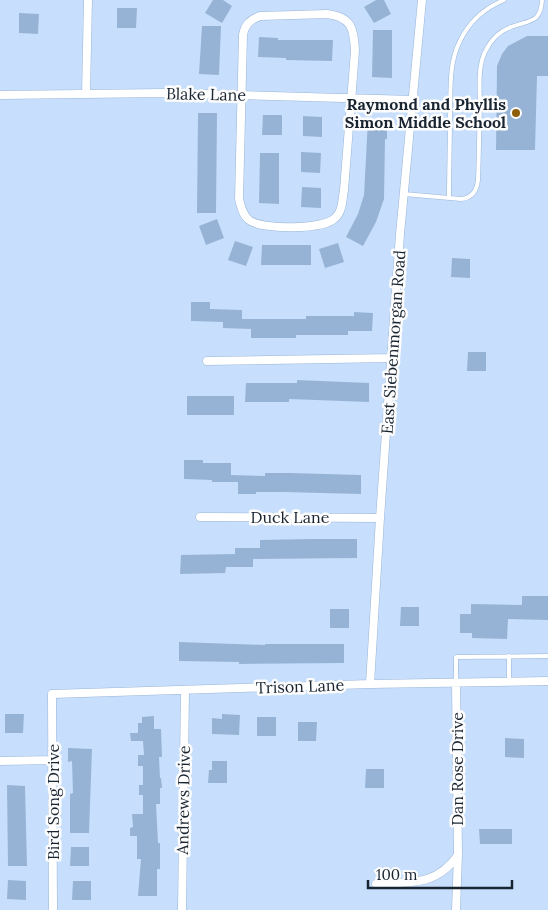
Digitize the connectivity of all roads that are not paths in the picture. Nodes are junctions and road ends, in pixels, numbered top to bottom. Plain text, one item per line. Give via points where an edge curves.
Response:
1 (88, 0) edge
2 (422, 0) edge
3 (504, 0) edge
4 (542, 2) edge
5 (548, 4) edge
6 (0, 94) edge
7 (86, 94) junction
8 (241, 95) junction
9 (351, 98) junction
10 (413, 100) junction
11 (404, 194) junction
12 (449, 198) junction
13 (391, 358) junction
14 (207, 361) dead end
15 (200, 517) dead end
16 (380, 518) junction
17 (508, 656) junction
18 (548, 656) edge
19 (548, 681) edge
20 (509, 682) junction
21 (456, 683) junction
22 (370, 684) junction
23 (185, 690) junction
24 (52, 694) joint
25 (53, 760) junction
26 (0, 761) edge
27 (458, 855) junction
28 (376, 884) dead end
29 (53, 910) edge
30 (182, 910) edge
31 (456, 910) edge

1 - 7 street
2 - 10 street, East Siebenmorgan Road
3 - 12 lane via 474,20 456,52 451,81
4 - 5 lane
4 - 12 lane via 534,20 501,32 484,53 478,185 474,194 466,199
6 - 7 street, Blake Lane
7 - 8 street, Blake Lane
8 - 9 street, Blake Lane
8 - 9 street via 245,26 260,16 327,14 337,15 354,31
8 - 9 street via 241,209 248,219 269,226 324,224 334,220 341,211
9 - 10 street, Blake Lane
10 - 11 street, East Siebenmorgan Road
11 - 12 lane
11 - 13 street, East Siebenmorgan Road
13 - 14 street
13 - 16 street, East Siebenmorgan Road
15 - 16 street, Duck Lane
16 - 22 street, East Siebenmorgan Road
17 - 18 lane
17 - 20 lane
17 - 21 lane via 456,656
19 - 20 street, Trison Lane
20 - 21 street, Trison Lane
21 - 22 street, Trison Lane
21 - 27 street, Dan Rose Drive
22 - 23 street, Trison Lane
23 - 24 street, Trison Lane
23 - 30 street, Andrews Drive
24 - 25 street, Bird Song Drive
25 - 26 street
25 - 29 street, Bird Song Drive
27 - 28 street via 440,875
27 - 31 street, Dan Rose Drive

